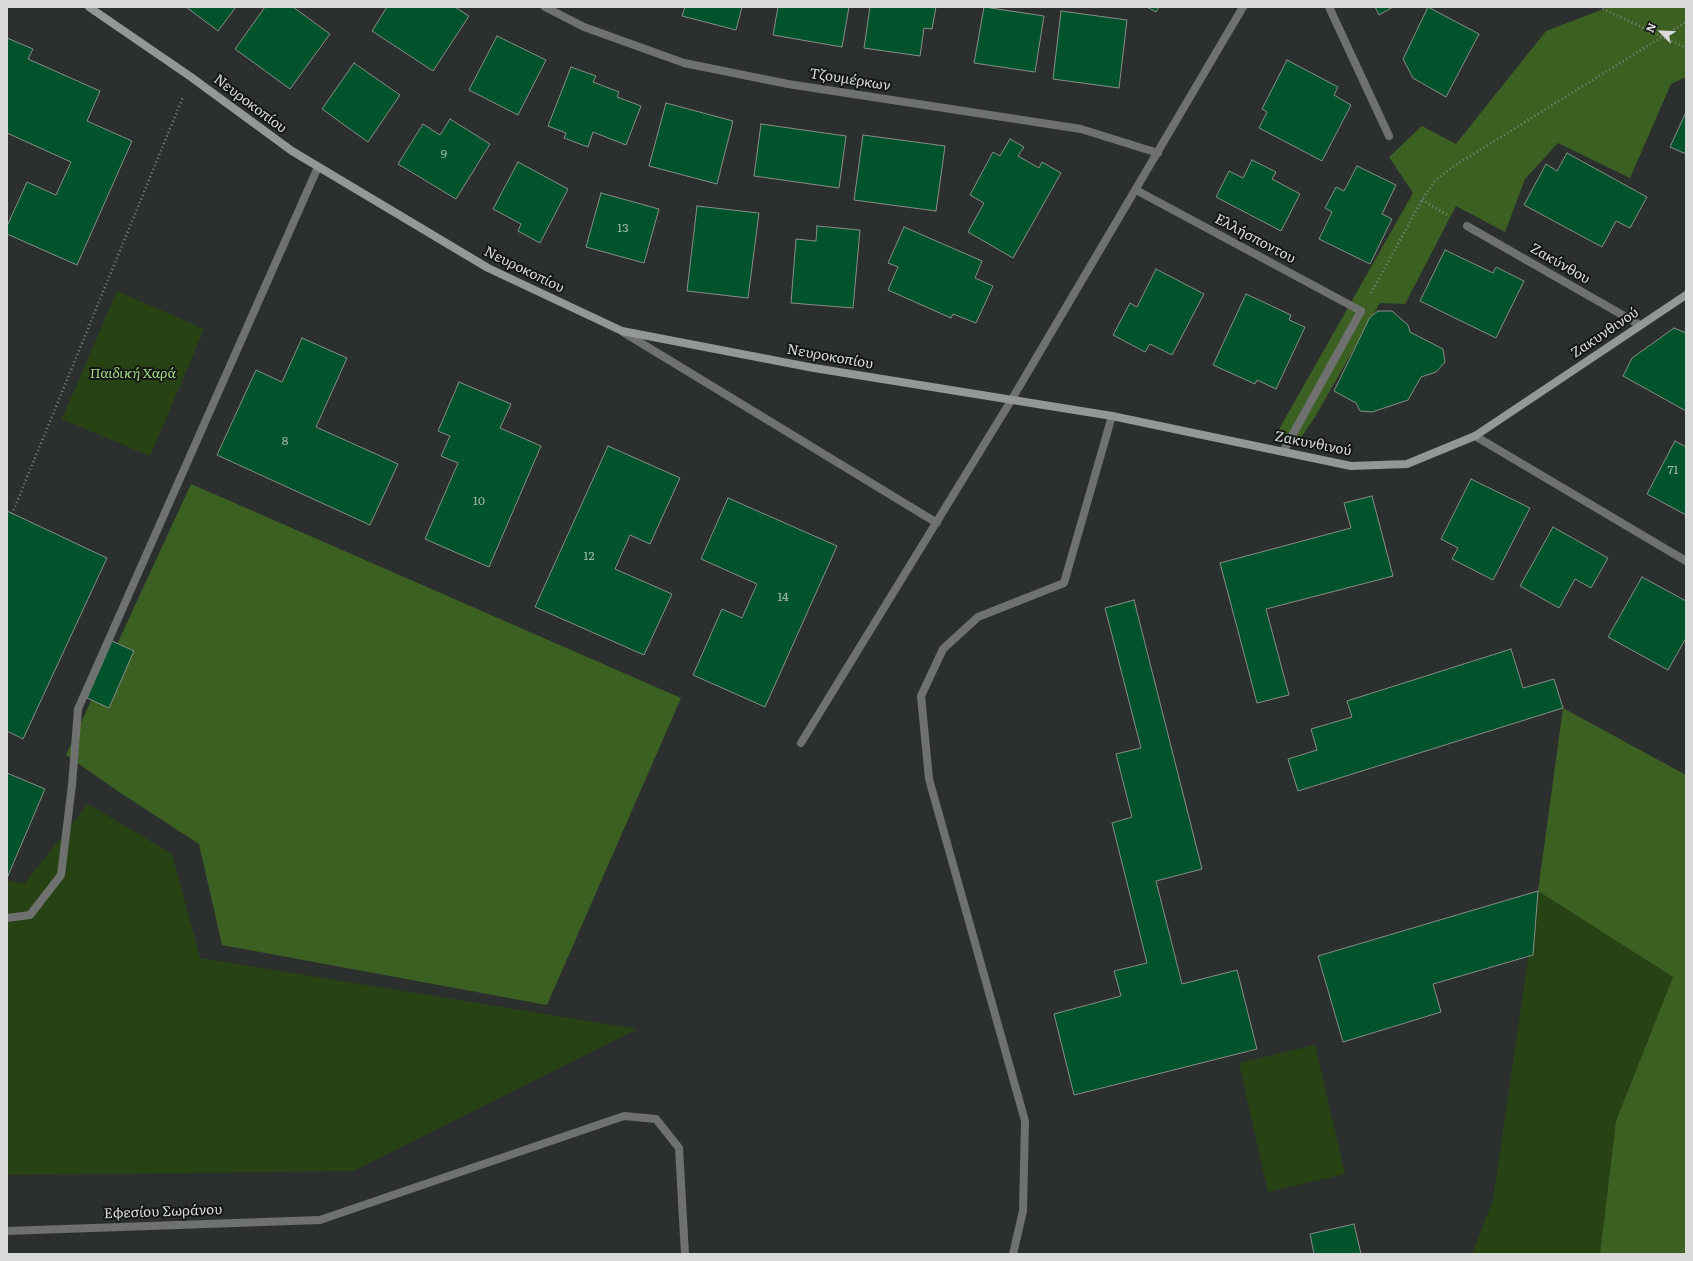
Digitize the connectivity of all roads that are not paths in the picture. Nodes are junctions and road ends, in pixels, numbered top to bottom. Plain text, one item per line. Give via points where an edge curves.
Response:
1 (89, 7) edge
2 (545, 7) edge
3 (1243, 7) edge
4 (1329, 7) edge
5 (1389, 136) dead end
6 (1158, 153) junction
7 (318, 167) junction
8 (1136, 190) junction
9 (1467, 226) road end
10 (1684, 299) edge
11 (1640, 325) junction
12 (622, 331) junction
13 (1012, 399) junction
14 (1112, 416) junction
15 (1475, 436) junction
16 (1283, 452) junction
17 (937, 523) junction
18 (1686, 561) edge
19 (801, 743) dead end
20 (7, 918) edge
21 (7, 1231) edge
22 (685, 1254) edge
23 (1013, 1254) edge

1 - 7 street, Νευροκοπίου
2 - 6 street, Τζουμέρκων via 584,27 684,63 788,84 1081,129
3 - 6 street
4 - 5 street
6 - 8 street
7 - 12 street, Νευροκοπίου via 488,268
7 - 20 street via 78,709 61,875 30,915
8 - 13 street
8 - 16 street, Ελλήσποντου via 1361,311
9 - 11 street, Ζακύνθου
10 - 11 street, Ζακυνθινού
11 - 15 street, Ζακυνθινού
12 - 13 street, Νευροκοπίου via 814,368
12 - 17 street
13 - 14 street, Ζακυνθινού
13 - 17 street
14 - 16 street, Ζακυνθινού
14 - 23 street via 1064,583 978,617 943,649 922,696 929,779 1025,1121 1023,1211
15 - 16 street, Ζακυνθινού via 1407,464 1351,466
15 - 18 street
17 - 19 street
21 - 22 street, Εφεσίου Σωράνου via 320,1220 624,1116 656,1118 679,1148

